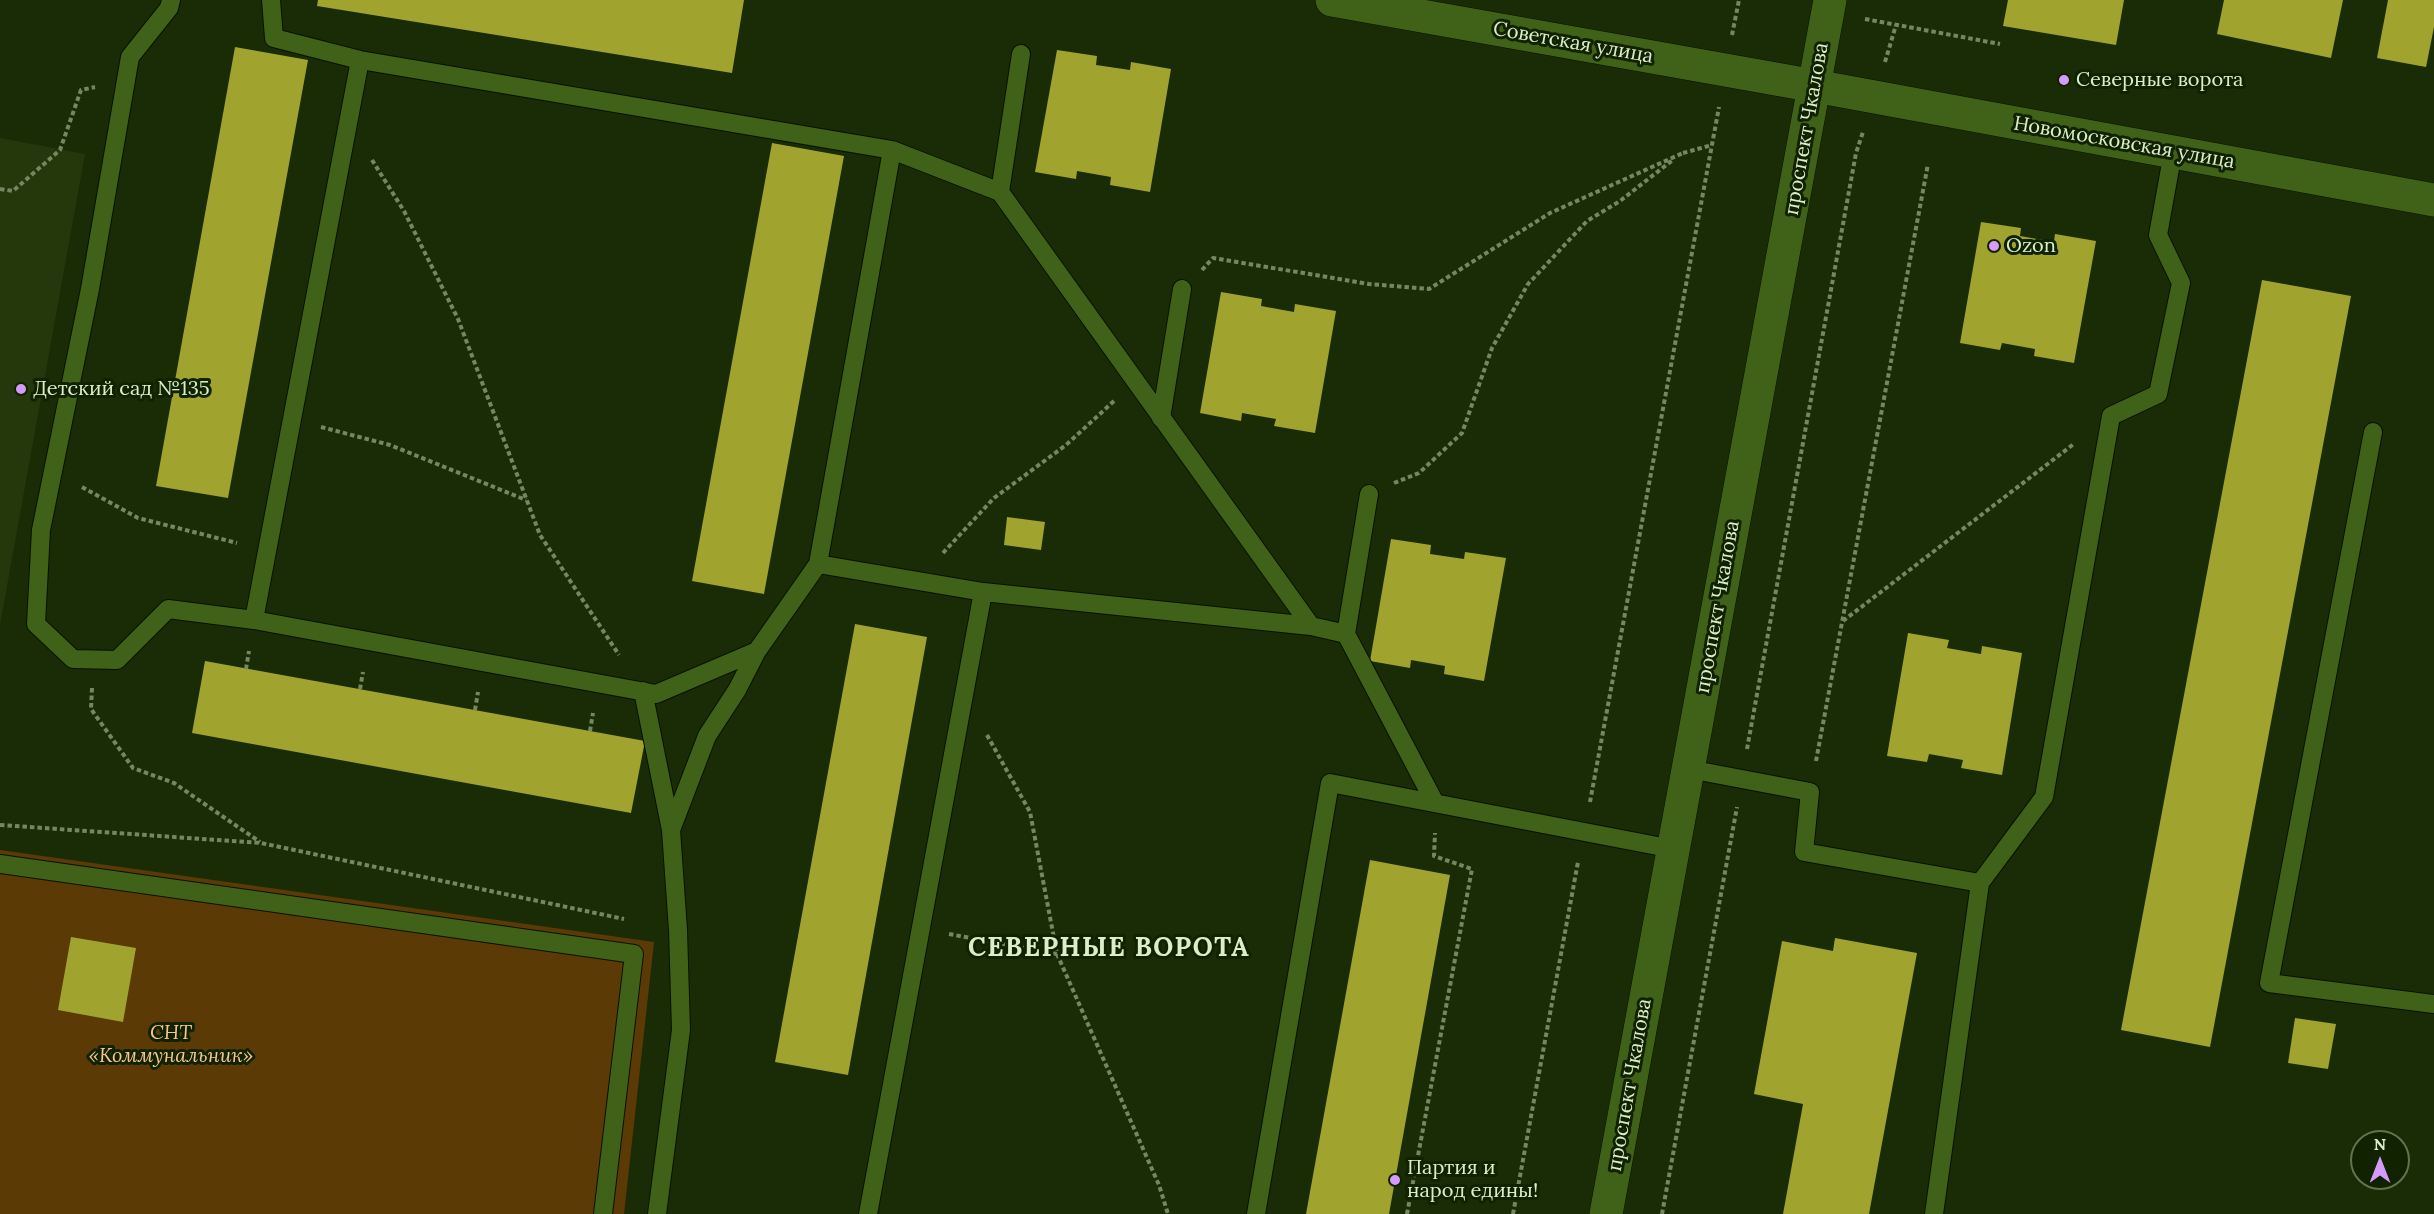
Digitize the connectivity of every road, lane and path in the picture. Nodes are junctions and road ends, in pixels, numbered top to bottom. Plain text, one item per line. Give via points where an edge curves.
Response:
1 (171, 0) edge
2 (271, 0) edge
3 (1332, 0) edge
4 (1829, 6) edge
5 (1444, 10) edge
6 (1896, 25) junction
7 (2000, 44) dead end
8 (1021, 54) dead end
9 (360, 60) junction
10 (1726, 71) junction
11 (100, 86) dead end
12 (1815, 86) junction
13 (1874, 97) junction
14 (348, 122) junction
15 (1712, 145) junction
16 (892, 150) junction
17 (2173, 152) junction
18 (1683, 153) junction
19 (1928, 164) dead end
20 (0, 189) edge
21 (1000, 192) junction
22 (2434, 200) edge
23 (1182, 289) joint
24 (1135, 381) junction
25 (2111, 416) junction
26 (1161, 418) junction
27 (292, 420) junction
28 (2373, 432) dead end
29 (53, 471) junction
30 (1369, 494) joint
31 (526, 500) junction
32 (267, 551) junction
33 (942, 554) dead end
34 (818, 564) junction
35 (983, 592) junction
36 (254, 620) junction
37 (1842, 622) junction
38 (1311, 626) junction
39 (1346, 634) junction
40 (757, 651) junction
41 (93, 660) junction
42 (643, 691) junction
43 (964, 694) junction
44 (1689, 768) junction
45 (1742, 777) junction
46 (1810, 792) junction
47 (1435, 803) junction
48 (0, 825) edge
49 (671, 830) junction
50 (1584, 832) junction
51 (261, 843) junction
52 (1673, 849) junction
53 (0, 864) edge
54 (1980, 884) junction
55 (921, 929) junction
56 (678, 930) junction
57 (1057, 954) junction
58 (2434, 1004) edge
59 (603, 1214) edge
60 (657, 1214) edge
61 (868, 1214) edge
62 (1168, 1214) edge
63 (1256, 1214) edge
64 (1407, 1214) edge
65 (1513, 1214) edge
66 (1606, 1214) edge
67 (1662, 1214) edge
68 (1934, 1214) edge

1 - 29 lane via 170,8 130,57 90,289
2 - 9 lane via 274,38
3 - 5 main road, Советская улица
4 - 6 path
4 - 12 main road, проспект Чкалова
5 - 10 main road, Советская улица
6 - 7 path
6 - 13 path
8 - 21 lane
9 - 14 lane
9 - 16 lane
10 - 12 main road, Советская улица
10 - 15 path
11 - 20 path via 81,90 60,150 13,191
12 - 13 main road, Новомосковская улица
12 - 44 main road, проспект Чкалова
13 - 17 main road, Новомосковская улица
13 - 45 path via 1856,153
14 - 27 lane
14 - 31 path via 404,212 458,319
15 - 18 path
15 - 50 path
16 - 21 lane
16 - 34 lane
17 - 22 main road, Новомосковская улица
17 - 25 lane via 2158,235 2181,283 2158,394
18 - 23 path via 1550,213 1429,289 1369,284 1213,258
18 - 30 path via 1587,221 1528,284 1492,348 1462,432 1419,473
19 - 37 path
21 - 24 lane
23 - 26 lane
24 - 26 lane
24 - 33 path via 1066,445 994,498
25 - 37 path
25 - 54 lane via 2044,797
26 - 38 lane
27 - 31 path via 390,445
27 - 32 lane
28 - 58 lane via 2269,983
29 - 32 path via 138,518
29 - 41 lane via 41,530 36,624 73,659
30 - 39 lane
31 - 42 path via 540,535
32 - 36 lane
34 - 35 lane
34 - 40 lane
35 - 38 lane
35 - 43 lane
36 - 41 lane via 168,609 117,660
36 - 42 lane
37 - 46 path
38 - 39 lane
39 - 47 lane
40 - 42 lane via 656,694
40 - 49 lane via 707,736
41 - 51 path via 92,709 134,768 174,783
42 - 49 lane
43 - 55 lane
43 - 57 path via 1030,812
44 - 45 lane
44 - 52 main road, проспект Чкалова
45 - 46 lane
45 - 67 path
46 - 54 lane via 1804,852
47 - 50 lane
47 - 63 lane via 1330,783
47 - 64 path via 1434,856 1472,868
48 - 51 path
49 - 56 lane
50 - 52 lane
50 - 65 path
51 - 56 path
52 - 66 main road, проспект Чкалова
53 - 59 lane via 634,954
54 - 68 lane
55 - 57 path
55 - 61 lane
56 - 60 lane via 681,1030
57 - 62 path via 1159,1185

